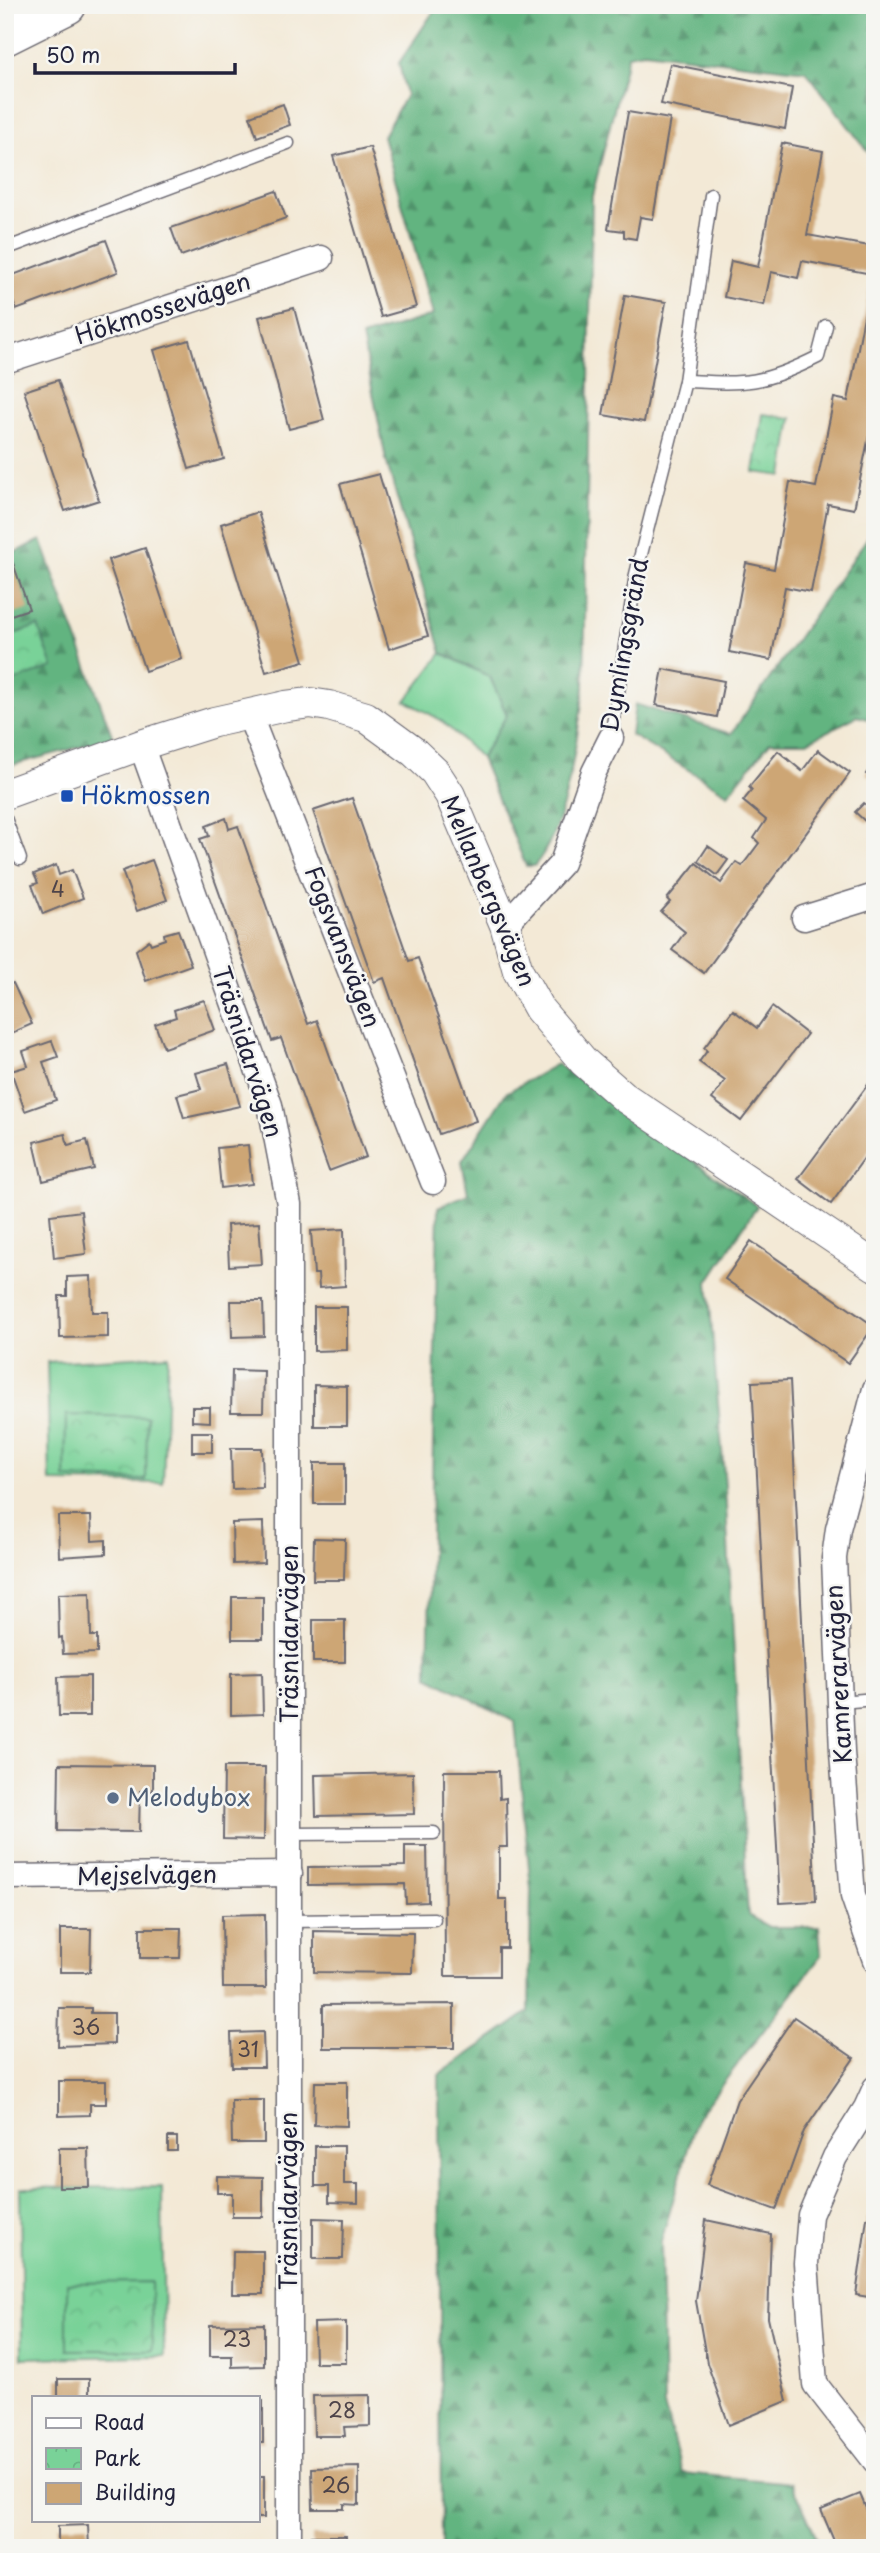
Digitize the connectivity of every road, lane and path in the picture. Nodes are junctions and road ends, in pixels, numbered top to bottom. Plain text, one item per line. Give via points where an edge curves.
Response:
1 (67, 5) edge
2 (5, 36) edge
3 (288, 143) dead end
4 (711, 195) dead end
5 (5, 248) edge
6 (321, 258) dead end
7 (826, 326) dead end
8 (5, 361) edge
9 (685, 381) junction
10 (249, 714) junction
11 (611, 738) joint
12 (141, 745) junction
13 (5, 793) edge
14 (5, 818) edge
15 (20, 859) dead end
16 (875, 896) edge
17 (804, 918) dead end
18 (505, 925) junction
19 (433, 1182) dead end
20 (875, 1266) edge
21 (875, 1389) edge
22 (875, 1699) edge
23 (840, 1702) junction
24 (434, 1833) dead end
25 (290, 1834) junction
26 (289, 1874) junction
27 (5, 1877) edge
28 (434, 1919) dead end
29 (290, 1921) junction
30 (875, 1960) edge
31 (875, 2088) edge
32 (875, 2461) edge
33 (289, 2548) edge

1 - 2 highway
3 - 5 lane
4 - 9 lane, Dymlingsgränd
6 - 8 street, Hökmossevägen
7 - 9 lane via 818,357 778,377 741,384
9 - 11 lane, Dymlingsgränd via 636,574
10 - 12 street, Mellanbergsvägen
10 - 18 street, Mellanbergsvägen via 310,703 338,708 366,717 414,752 450,795
10 - 19 street, Fogsvansvägen
11 - 18 street, Dymlingsgränd via 562,863
12 - 13 street, Mellanbergsvägen
12 - 25 street, Träsnidarvägen via 270,1105 289,1204
14 - 15 lane
16 - 17 street
18 - 20 street, Mellanbergsvägen via 518,971 539,1009 603,1080
21 - 23 street, Kamrerarvägen via 834,1558
22 - 23 lane
23 - 30 street, Kamrerarvägen via 853,1896
24 - 25 lane
25 - 26 street, Träsnidarvägen
26 - 27 street, Mejselvägen
26 - 29 street, Träsnidarvägen
28 - 29 lane
29 - 33 street, Träsnidarvägen
31 - 32 street via 835,2157 810,2215 806,2263 815,2384

